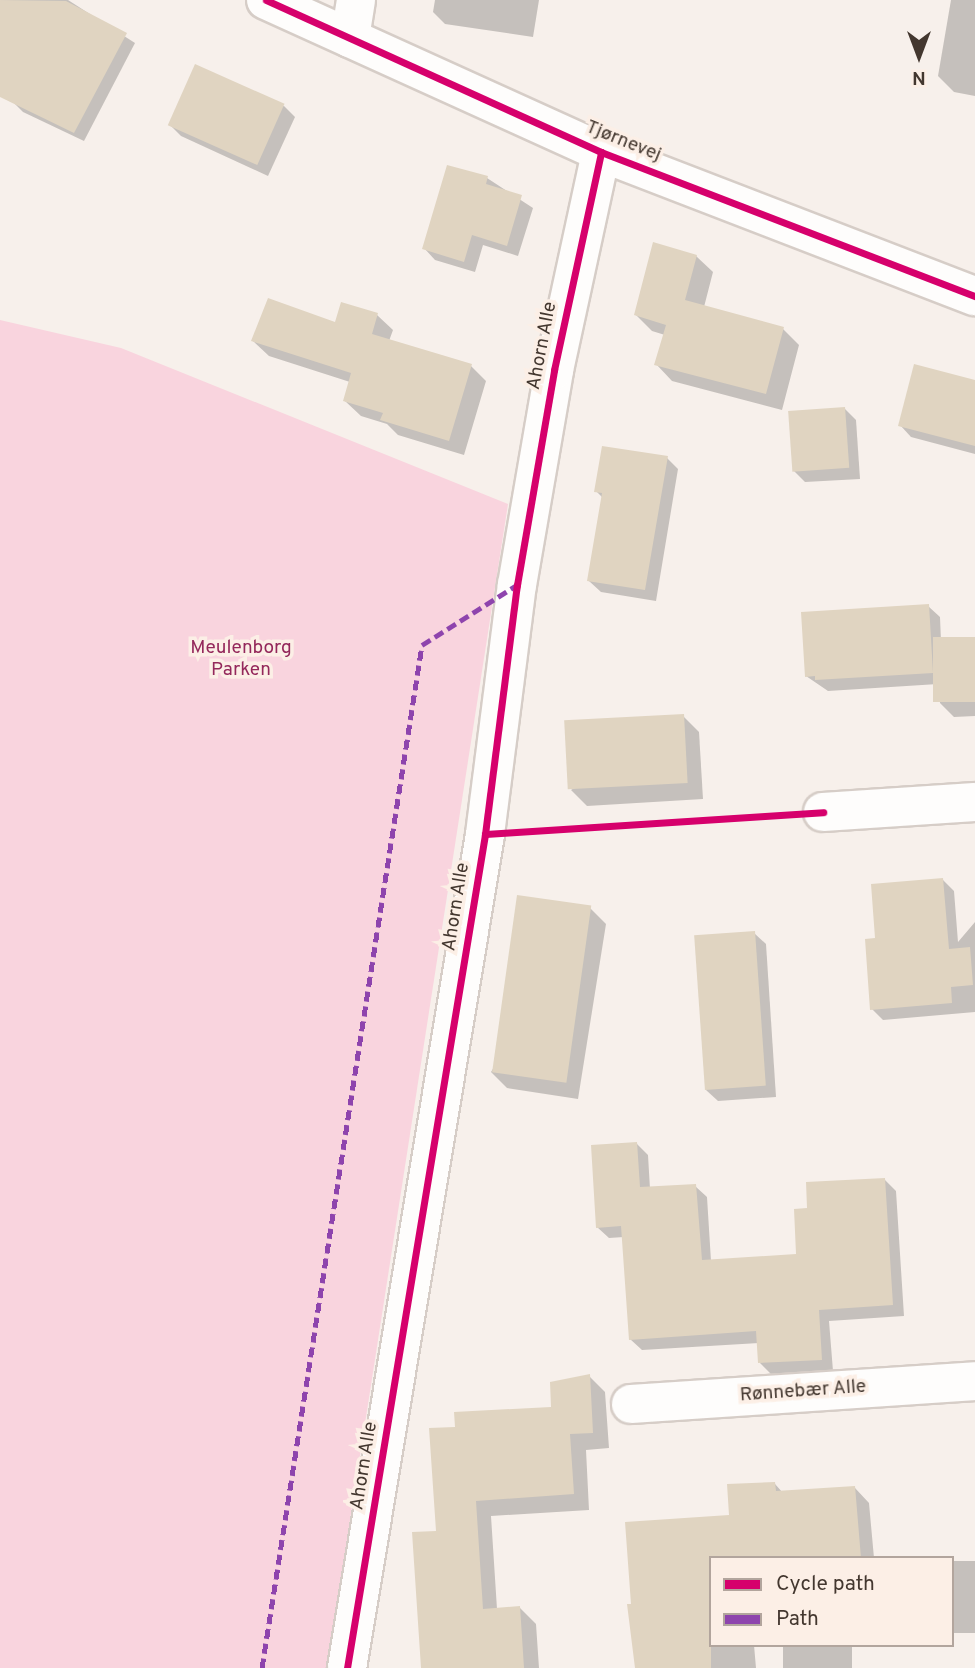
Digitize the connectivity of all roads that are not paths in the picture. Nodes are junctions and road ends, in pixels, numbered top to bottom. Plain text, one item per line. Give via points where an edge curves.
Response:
1 (266, 0) edge
2 (356, 0) edge
3 (349, 38) junction
4 (601, 152) junction
5 (975, 296) edge
6 (975, 802) edge
7 (823, 811) dead end
8 (975, 1381) edge
9 (631, 1404) dead end
10 (347, 1668) edge

1 - 3 street, Tjørnevej
2 - 3 street
3 - 4 street, Tjørnevej
4 - 5 street, Tjørnevej
4 - 10 street, Ahorn Alle via 554,370 517,585 485,834
6 - 7 street
8 - 9 street, Rønnebær Alle

